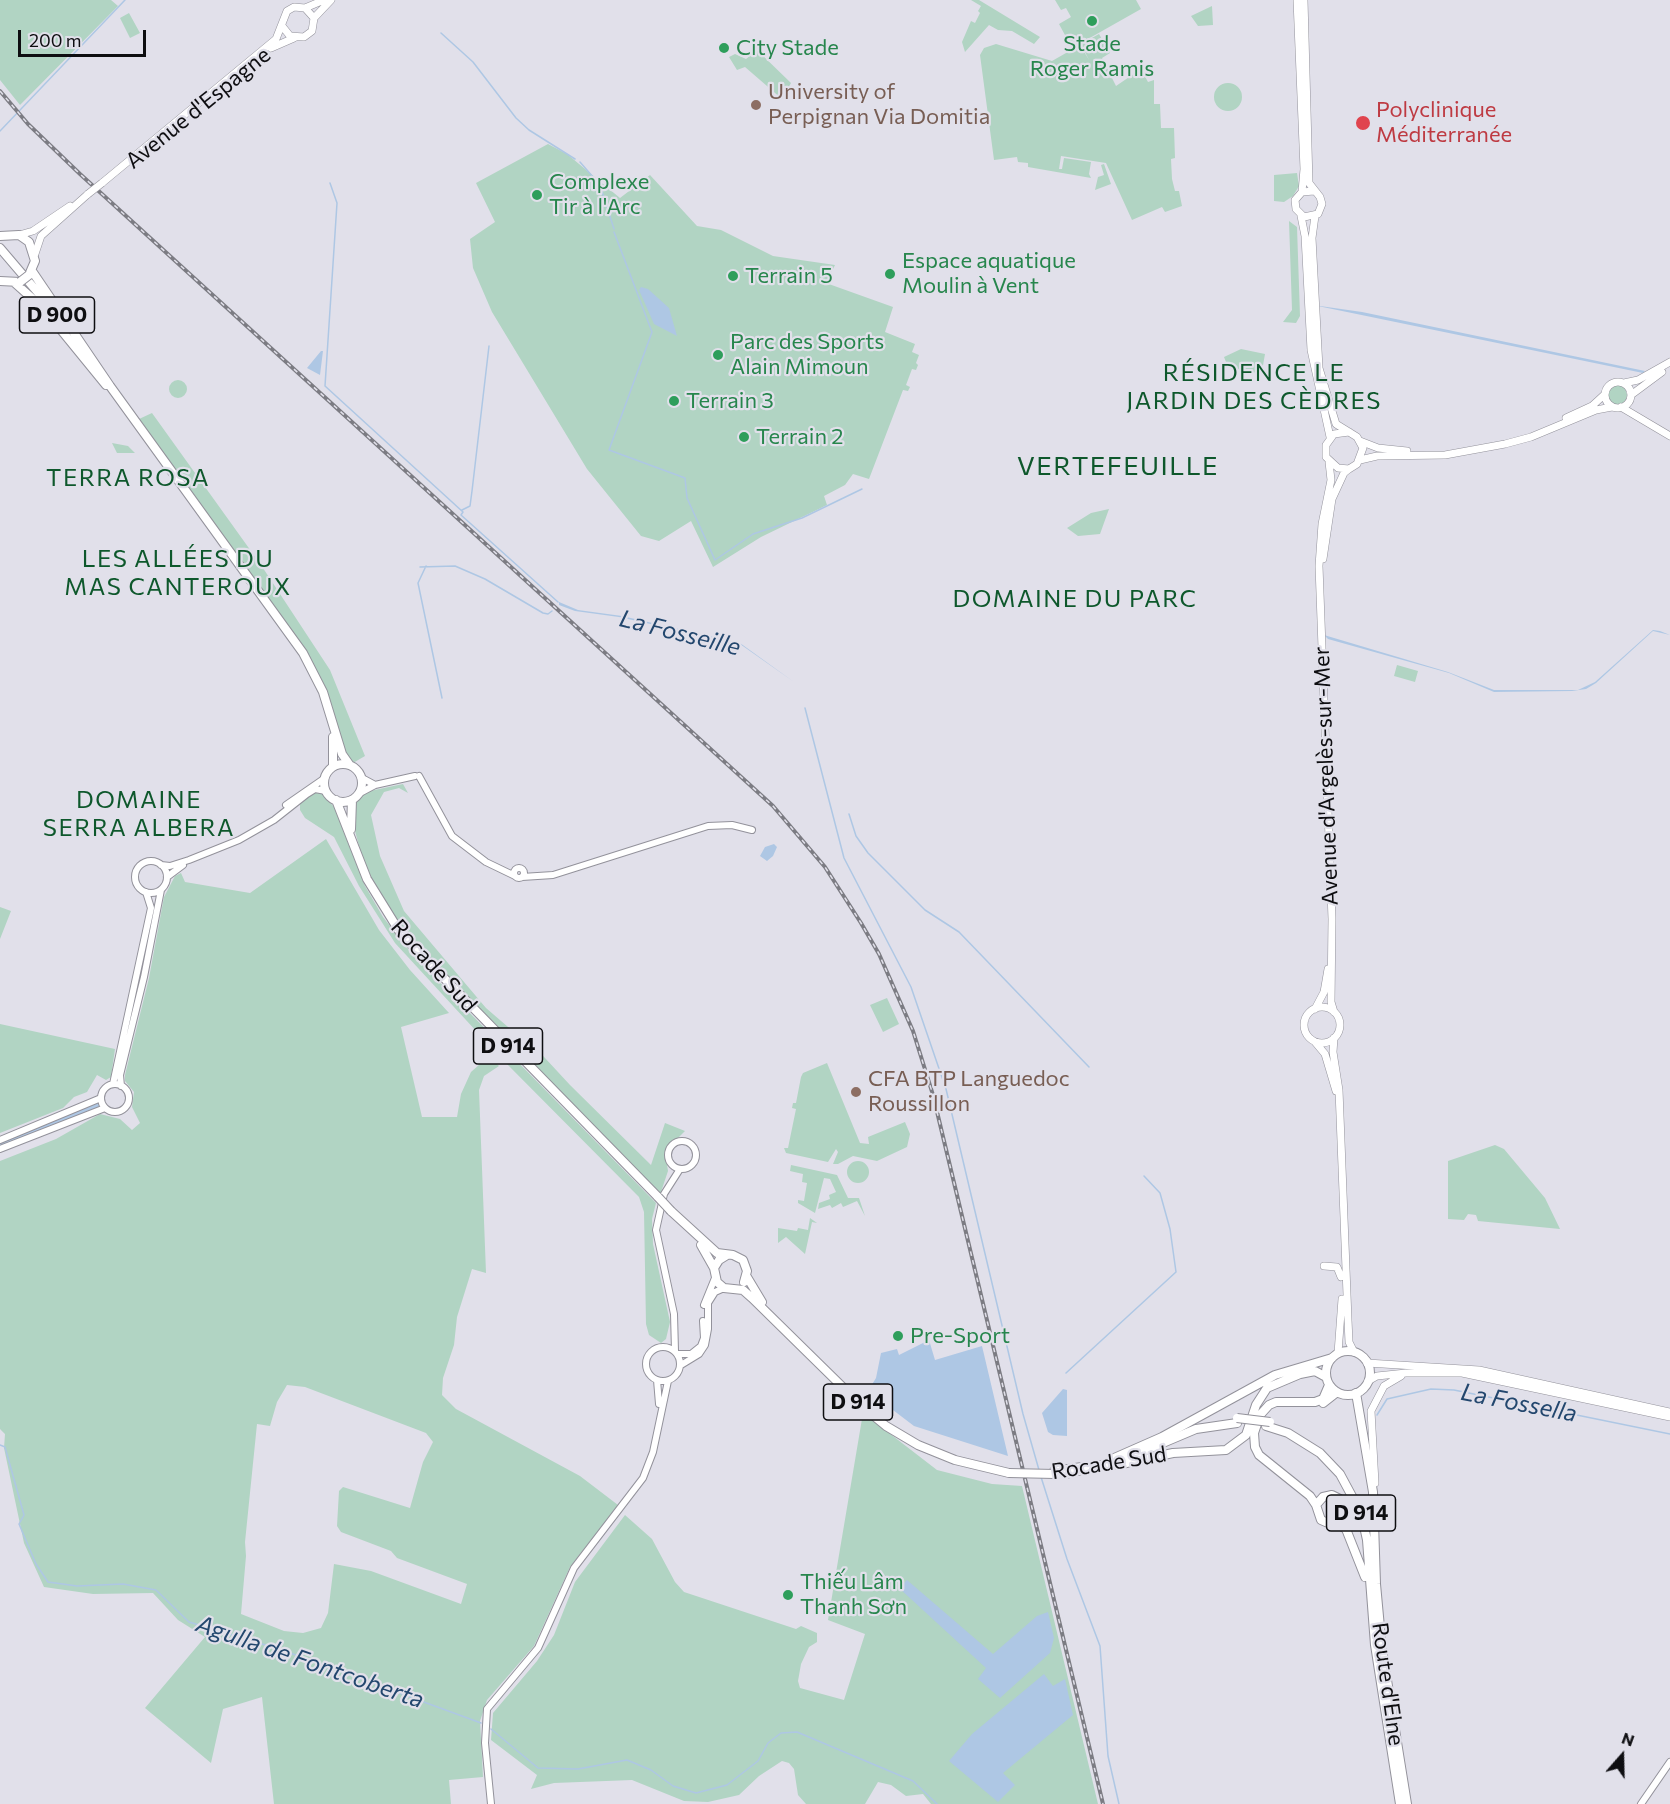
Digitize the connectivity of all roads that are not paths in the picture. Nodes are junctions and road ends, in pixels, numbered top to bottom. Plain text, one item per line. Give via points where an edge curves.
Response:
1 (324, 0) edge
2 (331, 0) edge
3 (1297, 0) edge
4 (1304, 0) edge
5 (305, 8) junction
6 (314, 18) junction
7 (282, 26) junction
8 (294, 38) junction
9 (103, 182) junction
10 (1314, 191) junction
11 (1302, 192) junction
12 (87, 195) junction
13 (1301, 216) junction
14 (1315, 216) junction
15 (1, 235) edge
16 (19, 235) junction
17 (0, 250) edge
18 (35, 254) junction
19 (30, 273) junction
20 (0, 281) edge
21 (17, 282) junction
22 (1670, 364) edge
23 (1624, 383) junction
24 (109, 386) junction
25 (1604, 395) junction
26 (1630, 398) junction
27 (1612, 407) junction
28 (1621, 407) junction
29 (1637, 415) junction
30 (1349, 432) junction
31 (1670, 436) edge
32 (1330, 437) junction
33 (1360, 441) junction
34 (1360, 460) junction
35 (1329, 462) junction
36 (1349, 469) junction
37 (1320, 596) junction
38 (331, 719) junction
39 (349, 764) junction
40 (333, 766) junction
41 (325, 778) junction
42 (362, 778) junction
43 (375, 785) junction
44 (326, 791) junction
45 (360, 793) junction
46 (336, 800) junction
47 (352, 800) junction
48 (254, 831) junction
49 (750, 832) dead end
50 (352, 841) junction
51 (189, 860) junction
52 (161, 865) junction
53 (167, 878) junction
54 (161, 890) junction
55 (146, 892) junction
56 (1331, 956) junction
57 (1315, 1009) junction
58 (1334, 1012) junction
59 (1334, 1038) junction
60 (1315, 1042) junction
61 (113, 1084) junction
62 (122, 1086) junction
63 (101, 1098) junction
64 (1339, 1101) junction
65 (105, 1108) junction
66 (0, 1140) edge
67 (0, 1149) edge
68 (671, 1164) junction
69 (680, 1169) junction
70 (671, 1180) junction
71 (690, 1230) junction
72 (727, 1255) junction
73 (1324, 1266) dead end
74 (1344, 1267) junction
75 (714, 1268) junction
76 (747, 1277) junction
77 (715, 1278) junction
78 (729, 1288) junction
79 (1342, 1316) junction
80 (675, 1323) junction
81 (663, 1346) junction
82 (1354, 1352) junction
83 (677, 1353) junction
84 (1335, 1355) junction
85 (1367, 1364) junction
86 (681, 1365) junction
87 (1406, 1373) junction
88 (657, 1380) junction
89 (668, 1381) junction
90 (1328, 1381) junction
91 (1368, 1381) junction
92 (1337, 1392) junction
93 (1356, 1393) junction
94 (1670, 1412) edge
95 (659, 1413) junction
96 (1670, 1417) edge
97 (1237, 1420) junction
98 (1268, 1424) junction
99 (1162, 1437) junction
100 (1009, 1471) junction
101 (1055, 1472) junction
102 (1066, 1474) junction
103 (1373, 1492) junction
104 (1323, 1497) junction
105 (1317, 1505) junction
106 (1334, 1522) junction
107 (1375, 1563) junction
108 (1375, 1645) junction
109 (1670, 1762) edge
110 (490, 1804) edge
111 (1400, 1804) edge
112 (1407, 1804) edge
113 (1641, 1804) edge

1 - 5 main road
2 - 6 main road
3 - 11 main road
4 - 10 main road via 1309,183
5 - 6 main road
5 - 7 main road via 287,11
6 - 8 main road via 309,34
7 - 8 main road
7 - 9 main road, Avenue d'Espagne via 276,39
8 - 9 main road, Avenue d'Espagne via 264,54
9 - 12 main road, Avenue d'Espagne, bridge
10 - 11 main road
10 - 14 main road via 1322,204
11 - 13 main road via 1295,203
12 - 16 main road, Avenue d'Espagne via 33,231
12 - 18 main road, Avenue d'Espagne via 41,236
13 - 14 main road
13 - 32 main road via 1311,350
14 - 30 main road via 1312,238 1319,368 1336,424
15 - 16 main road
16 - 18 main road via 29,242
17 - 24 main road, D 900
18 - 19 main road
19 - 21 main road, bridge
19 - 24 main road
20 - 21 main road
21 - 24 main road
22 - 23 main road
22 - 26 main road via 1638,387
23 - 25 main road via 1612,382
23 - 26 main road
24 - 38 main road via 303,653 319,681
25 - 27 main road
25 - 33 main road via 1592,406 1557,423 1472,447 1399,451
26 - 28 main road
26 - 29 main road via 1630,408
27 - 28 main road
27 - 34 main road via 1531,437 1483,449 1445,455 1369,456
28 - 29 main road
29 - 31 main road
30 - 32 main road
30 - 33 main road
32 - 35 main road via 1325,449
33 - 34 main road
34 - 36 main road
35 - 36 main road
35 - 37 main road, Avenue d'Argelès-sur-Mer via 1331,480 1320,547
36 - 37 main road, Avenue d'Argelès-sur-Mer via 1330,508
37 - 56 main road, Avenue d'Argelès-sur-Mer
38 - 39 main road
38 - 40 main road
39 - 40 main road
39 - 42 main road
40 - 41 main road
41 - 44 main road
41 - 48 street
42 - 43 street
42 - 45 main road
43 - 45 street
43 - 49 street via 417,776 452,836 503,871 514,873 520,868 523,874 553,875 708,826 732,825
44 - 46 main road
44 - 48 street via 315,789
45 - 47 main road
46 - 47 main road
46 - 50 main road, D 914
47 - 50 main road, D 914
48 - 51 street
50 - 71 main road, Rocade Sud / D 914, bridge via 382,906 414,950
51 - 52 street
51 - 53 street
52 - 53 street
52 - 55 street via 147,862 139,868 137,882
53 - 54 street
54 - 55 street
54 - 62 street via 120,1075
55 - 61 street via 151,908
56 - 57 main road, Avenue d'Argelès-sur-Mer via 1324,992
56 - 58 main road, Avenue d'Argelès-sur-Mer
57 - 58 main road via 1324,1007
57 - 60 main road via 1304,1024 1306,1035
58 - 59 main road via 1340,1025
59 - 60 main road
59 - 64 main road
60 - 64 main road via 1325,1054
61 - 62 street
61 - 63 street via 103,1090
62 - 65 street via 128,1092 126,1106 114,1112
63 - 65 street
63 - 66 street
64 - 74 main road
65 - 67 street
68 - 69 street
68 - 69 street via 667,1156 669,1147 686,1141 694,1148 695,1158 691,1166
68 - 70 street
69 - 70 street
70 - 80 street via 658,1211 656,1230
71 - 72 main road, Rocade Sud / D 914 via 717,1253
71 - 75 main road, Rocade Sud / D 914
72 - 75 main road
72 - 76 main road via 743,1260
73 - 79 main road via 1335,1266 1341,1271
74 - 79 main road
74 - 82 main road via 1349,1342
75 - 77 main road
76 - 78 main road via 742,1284
76 - 100 main road, Rocade Sud / D 914 via 766,1306 888,1423 956,1458
77 - 78 main road
77 - 83 street via 704,1302 701,1346 691,1354
78 - 86 street via 715,1292 708,1303 705,1345 699,1354
78 - 100 main road, Rocade Sud / D 914 via 743,1290 886,1426 955,1460
79 - 84 main road
80 - 81 street
80 - 83 street
81 - 83 street
81 - 88 street via 646,1359 648,1373
82 - 84 main road
82 - 85 main road
83 - 86 street
84 - 90 main road via 1327,1367
84 - 99 main road, Rocade Sud / D 914 via 1275,1375
85 - 91 main road
85 - 94 main road via 1479,1370
86 - 89 street via 677,1375
87 - 91 main road via 1377,1376
87 - 96 main road via 1462,1373
87 - 103 main road via 1384,1386 1371,1411
88 - 89 street
88 - 95 street
89 - 95 street
90 - 92 main road
90 - 102 main road, Rocade Sud / D 914 via 1321,1372 1307,1372 1267,1388 1256,1405 1246,1435 1226,1450 1173,1453
90 - 105 main road, D 914 via 1323,1399 1276,1401 1269,1405 1260,1415 1254,1433 1259,1455
91 - 93 main road
92 - 93 main road
92 - 104 main road, D 914 via 1314,1406 1271,1409 1257,1436 1263,1454
93 - 103 main road
95 - 110 street via 653,1452 643,1478 573,1568 538,1648 487,1709 485,1743
97 - 98 main road, D 914
97 - 99 main road, D 914 via 1197,1424
97 - 102 main road, D 914 via 1196,1429 1125,1459
98 - 107 main road, D 914 via 1307,1438 1342,1468 1364,1506
98 - 108 main road, D 914 via 1320,1453 1340,1474 1356,1501 1367,1540
99 - 101 main road, Rocade Sud / D 914 via 1116,1458
100 - 101 main road, Rocade Sud / D 914, bridge
101 - 102 main road, Rocade Sud / D 914
103 - 107 main road
104 - 105 main road
104 - 106 main road via 1332,1495 1342,1503 1341,1517
105 - 106 main road via 1321,1520
106 - 108 main road via 1346,1529 1365,1574
107 - 112 main road, Route d'Elne / D 914 via 1382,1649
108 - 111 main road, Route d'Elne / D 914
109 - 113 street

